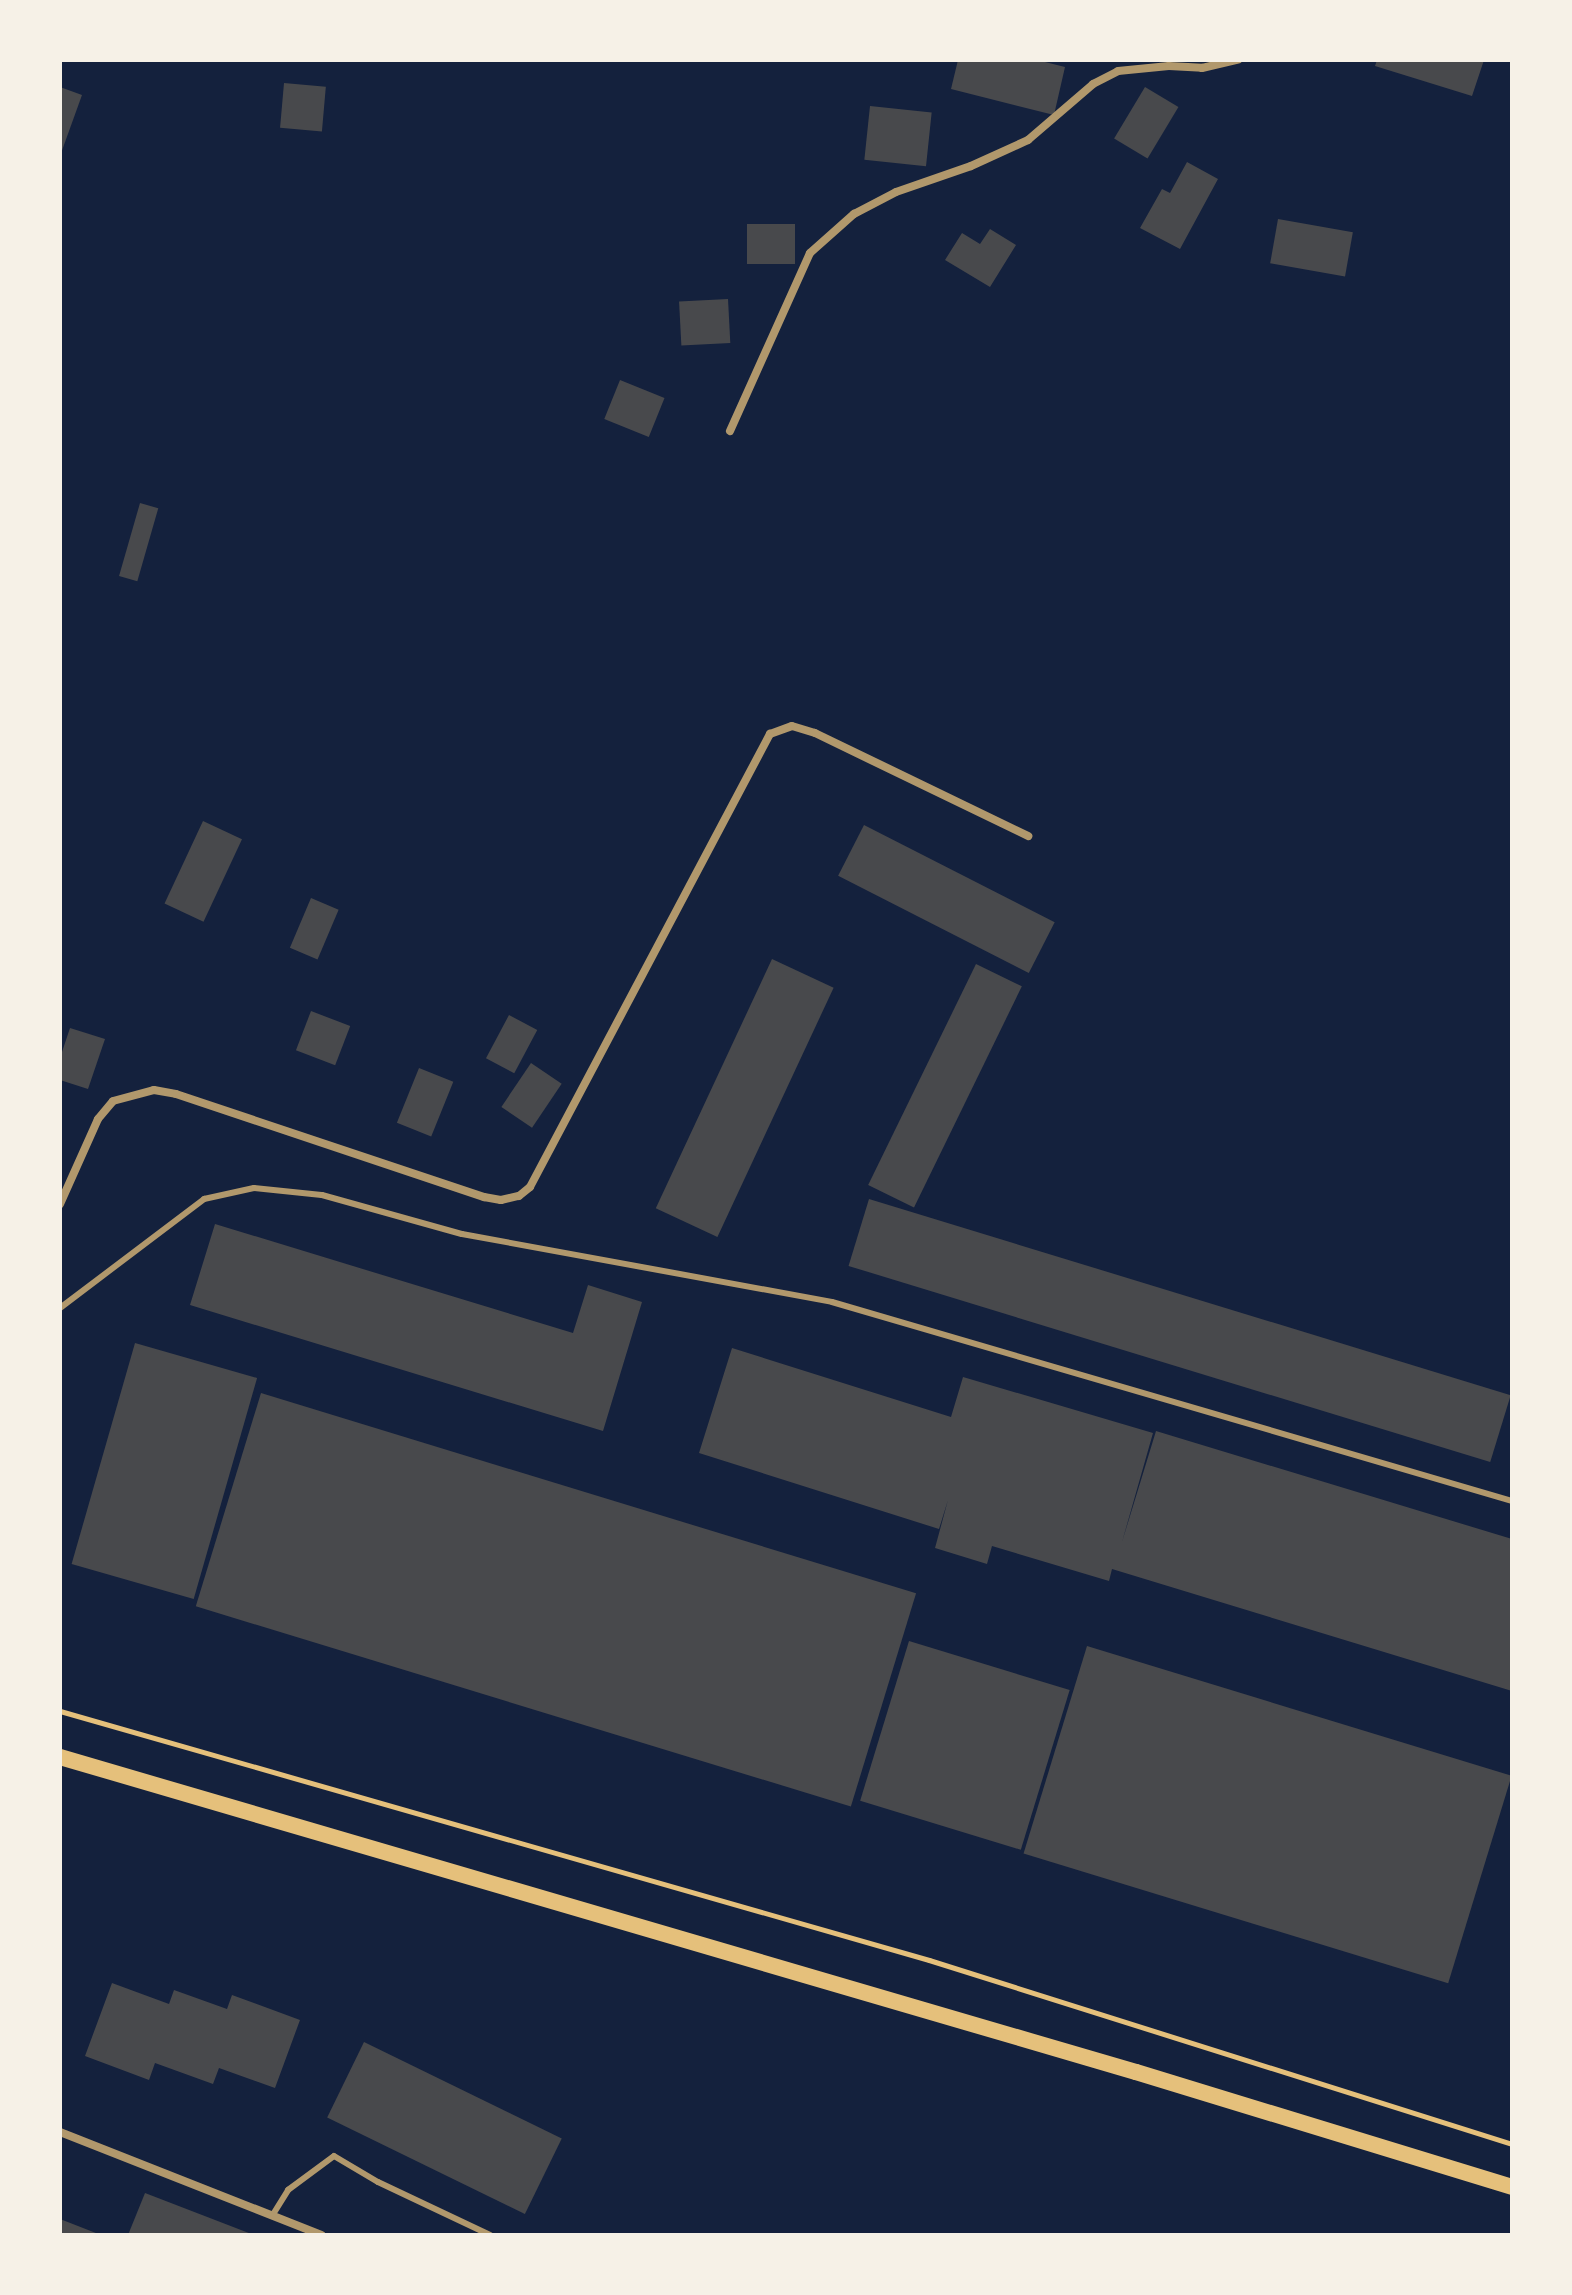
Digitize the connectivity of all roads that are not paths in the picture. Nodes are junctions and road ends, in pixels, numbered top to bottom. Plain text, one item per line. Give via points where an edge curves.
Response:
1 (1238, 60) edge
2 (730, 431) dead end
3 (1028, 836) dead end
4 (60, 1204) edge
5 (60, 1308) edge
6 (1512, 1501) edge
7 (60, 1757) edge
8 (60, 2132) edge
9 (1512, 2187) edge
10 (272, 2216) junction
11 (321, 2235) edge
12 (490, 2235) edge

1 - 2 street via 1202,68 1118,71 1093,84 1028,140 854,214 810,253
3 - 4 street via 815,733 792,726 770,734 530,1187 519,1196 484,1197 154,1090 113,1101 98,1119
5 - 6 lane via 204,1199 254,1188 322,1195 462,1234 832,1302
7 - 9 main road
8 - 10 street
10 - 11 street
10 - 12 lane via 288,2190 334,2156

